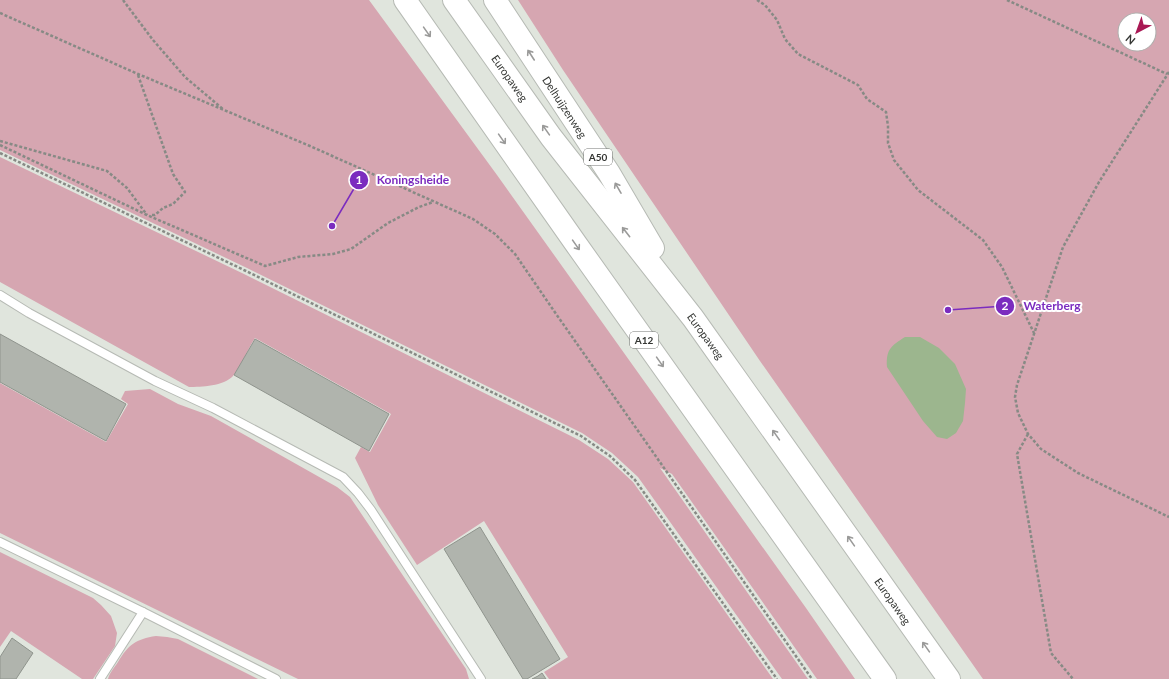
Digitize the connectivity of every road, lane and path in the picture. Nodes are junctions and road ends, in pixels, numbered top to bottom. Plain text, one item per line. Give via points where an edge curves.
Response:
1 (123, 0) edge
2 (405, 0) edge
3 (454, 0) edge
4 (495, 0) edge
5 (757, 0) edge
6 (1007, 0) edge
7 (0, 13) edge
8 (1168, 73) edge
9 (138, 74) junction
10 (226, 112) junction
11 (0, 141) edge
12 (0, 145) edge
13 (0, 153) edge
14 (433, 202) junction
15 (147, 215) junction
16 (0, 295) edge
17 (693, 318) junction
18 (1034, 334) junction
19 (1028, 434) junction
20 (1169, 517) edge
21 (0, 542) edge
22 (143, 612) junction
23 (100, 679) edge
24 (276, 679) edge
25 (481, 679) edge
26 (777, 679) edge
27 (812, 679) edge
28 (885, 679) edge
29 (949, 679) edge
30 (1073, 679) edge

1 - 10 path via 185,77
2 -> 28 highway, A12
17 -> 3 highway, Europaweg via 551,136
17 -> 4 highway, Delhuijzenweg / A50 via 609,174
5 - 18 path via 765,5 777,20 785,38 798,54 858,85 867,99 886,112 888,143 894,160 918,190 983,240 1002,267
6 - 8 path
7 - 9 path
8 - 18 path via 1099,182 1063,247
9 - 10 path
9 - 15 path via 173,174 186,192 155,215
10 - 14 path via 310,146
11 - 15 path via 107,171 127,188
12 - 15 path
13 - 26 path via 253,274 581,436 610,456 636,480
14 - 15 path via 388,223 351,249 333,254 298,257 265,266
14 - 27 path via 473,219 515,254
16 - 25 lane via 155,381 214,408 343,476 371,510
29 -> 17 highway, Europaweg
18 - 19 path via 1015,397 1018,413
19 - 20 path via 1041,450 1078,473
19 - 30 path via 1017,454 1051,653
21 - 22 lane
22 - 23 lane
22 - 24 lane

